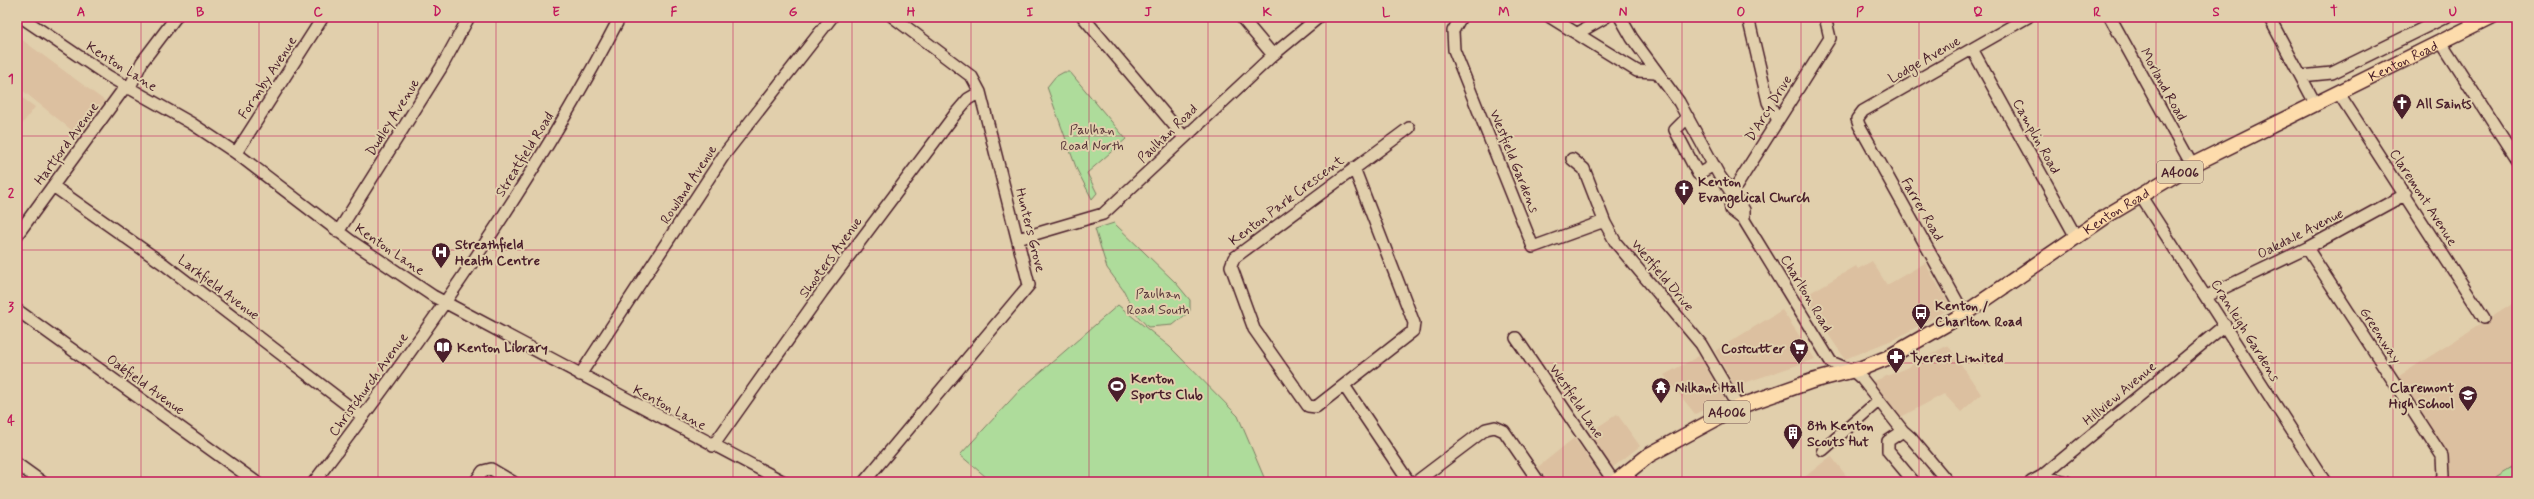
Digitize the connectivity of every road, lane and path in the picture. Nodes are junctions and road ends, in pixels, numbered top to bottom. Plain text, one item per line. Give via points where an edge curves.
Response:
1 (21, 17) edge
2 (176, 17) edge
3 (323, 17) edge
4 (469, 17) edge
5 (620, 17) edge
6 (832, 17) edge
7 (893, 17) edge
8 (1083, 17) edge
9 (1241, 17) edge
10 (1319, 17) edge
11 (1461, 17) edge
12 (1550, 17) edge
13 (1606, 17) edge
14 (1620, 17) edge
15 (1748, 17) edge
16 (1825, 17) edge
17 (2028, 17) edge
18 (2110, 17) edge
19 (2269, 17) edge
20 (2446, 17) edge
21 (2491, 17) edge
22 (2473, 21) edge
23 (1578, 33) junction
24 (2440, 42) junction
25 (1972, 49) junction
26 (1273, 55) junction
27 (1656, 72) junction
28 (2301, 76) junction
29 (127, 88) junction
30 (980, 92) junction
31 (2338, 92) junction
32 (2315, 103) junction
33 (1688, 117) junction
34 (1857, 119) joint
35 (1778, 120) junction
36 (1409, 128) dead end
37 (1184, 137) junction
38 (236, 153) junction
39 (1572, 159) dead end
40 (2517, 160) edge
41 (2192, 165) junction
42 (1714, 166) junction
43 (1354, 168) junction
44 (53, 186) junction
45 (1731, 194) junction
46 (2406, 194) junction
47 (2140, 195) junction
48 (1605, 223) junction
49 (338, 232) junction
50 (17, 235) edge
51 (2076, 237) junction
52 (1018, 239) junction
53 (2307, 248) junction
54 (2207, 296) junction
55 (446, 303) junction
56 (17, 310) edge
57 (1964, 314) junction
58 (2484, 318) dead end
59 (2225, 325) junction
60 (1516, 338) dead end
61 (1853, 371) junction
62 (580, 375) junction
63 (1345, 387) junction
64 (1878, 401) junction
65 (1738, 407) junction
66 (363, 417) junction
67 (1903, 431) junction
68 (713, 446) junction
69 (1823, 450) dead end
70 (17, 464) edge
71 (2042, 476) junction
72 (1629, 477) edge
73 (42, 482) edge
74 (256, 482) edge
75 (314, 482) edge
76 (475, 482) edge
77 (513, 482) edge
78 (784, 482) edge
79 (864, 482) edge
80 (1409, 482) edge
81 (1416, 482) edge
82 (1539, 482) edge
83 (1614, 482) edge
84 (1914, 482) edge
85 (1948, 482) edge
86 (2031, 482) edge
87 (2067, 482) edge
88 (2325, 482) edge
89 (2440, 482) edge

1 - 29 street, Kenton Lane
2 - 29 street, Hartford Avenue via 142,62
3 - 38 street, Formby Avenue
4 - 49 street, Dudley Avenue via 441,68
5 - 55 street, Streatfield Road via 591,74 554,135
6 - 62 street, Rowland Avenue via 724,155
7 - 30 street, Hunters Grove via 972,77
8 - 37 street
9 - 26 street
10 - 26 street, Paulhan Road
11 - 48 street, Westfield Gardens via 1453,31 1454,50 1533,247
12 - 23 street
13 - 23 street
14 - 27 street, Charlton Road
15 - 35 street via 1768,102
16 - 35 street, D'Arcy Drive via 1830,38
17 - 25 street, Lodge Avenue
18 - 41 street, Morland Road
19 - 28 street
20 - 28 street, Kenton Road via 2332,73
21 - 22 main road, Kenton Road / A4006
22 - 24 main road, Kenton Road / A4006
23 - 27 street via 1637,71
24 - 31 main road, Kenton Road / A4006
24 - 40 street
25 - 34 street, Lodge Avenue via 1863,111
25 - 51 street, Camplin Road
26 - 37 street, Paulhan Road
27 - 33 street, Charlton Road
28 - 32 street
29 - 38 street, Kenton Lane via 191,123
29 - 44 street, Hartford Avenue
30 - 52 street, Hunters Grove
30 - 68 street, Shooters Avenue via 968,99 956,113 822,292
31 - 32 main road, Kenton Road / A4006
31 - 46 street, Claremont Avenue
32 - 41 main road, Kenton Road / A4006
33 - 42 street, Charlton Road
33 - 42 street via 1675,130 1698,174
34 - 57 street, Farrer Road
35 - 45 street, D'Arcy Drive
36 - 43 street, Kenton Park Crescent
37 - 52 street, Paulhan Road via 1103,214
38 - 49 street, Kenton Lane
39 - 48 street, Westfield Drive via 1584,169
41 - 47 main road, Kenton Road / A4006
42 - 45 street, Charlton Road
43 - 63 street, Kenton Park Crescent via 1414,323 1413,331
43 - 63 street, Kenton Park Crescent via 1234,258 1231,266 1254,329 1308,406 1316,407
44 - 50 street, Hartford Avenue
44 - 66 street, Larkfield Avenue via 165,265
45 - 61 street, Charlton Road via 1744,210 1744,220 1831,362
46 - 53 street, Oakdale Avenue
46 - 58 street, Claremont Avenue
47 - 51 main road, Kenton Road / A4006
47 - 54 street, Cranleigh Gardens
48 - 65 street, Westfield Drive via 1616,242 1701,344
49 - 55 street, Kenton Lane via 389,268
51 - 57 main road, Kenton Road / A4006
52 - 79 street, Hunters Grove via 1029,285
53 - 54 street, Oakdale Avenue
53 - 89 street, Greenway via 2442,456 2443,476
54 - 59 street, Cranleigh Gardens
55 - 62 street, Kenton Lane
55 - 66 street, Christchurch Avenue
56 - 74 street, Oakfield Avenue
57 - 61 main road, Kenton Road / A4006 via 1887,358
59 - 71 street, Hillview Avenue
59 - 88 street, Cranleigh Gardens
60 - 83 street, Westfield Lane
61 - 64 street
61 - 65 main road, A4006 via 1812,381
62 - 68 street, Kenton Lane
63 - 80 street
64 - 67 street
64 - 69 street
65 - 72 main road, A4006 via 1677,439
66 - 75 street, Christchurch Avenue
67 - 84 street via 1888,441 1888,451
67 - 85 street via 1912,438
68 - 78 street, Kenton Lane
70 - 73 street
71 - 86 street, Hillview Avenue
71 - 87 street
72 - 83 main road, A4006
76 - 77 street via 483,471 491,469
81 - 82 street via 1486,429 1495,427 1504,431

